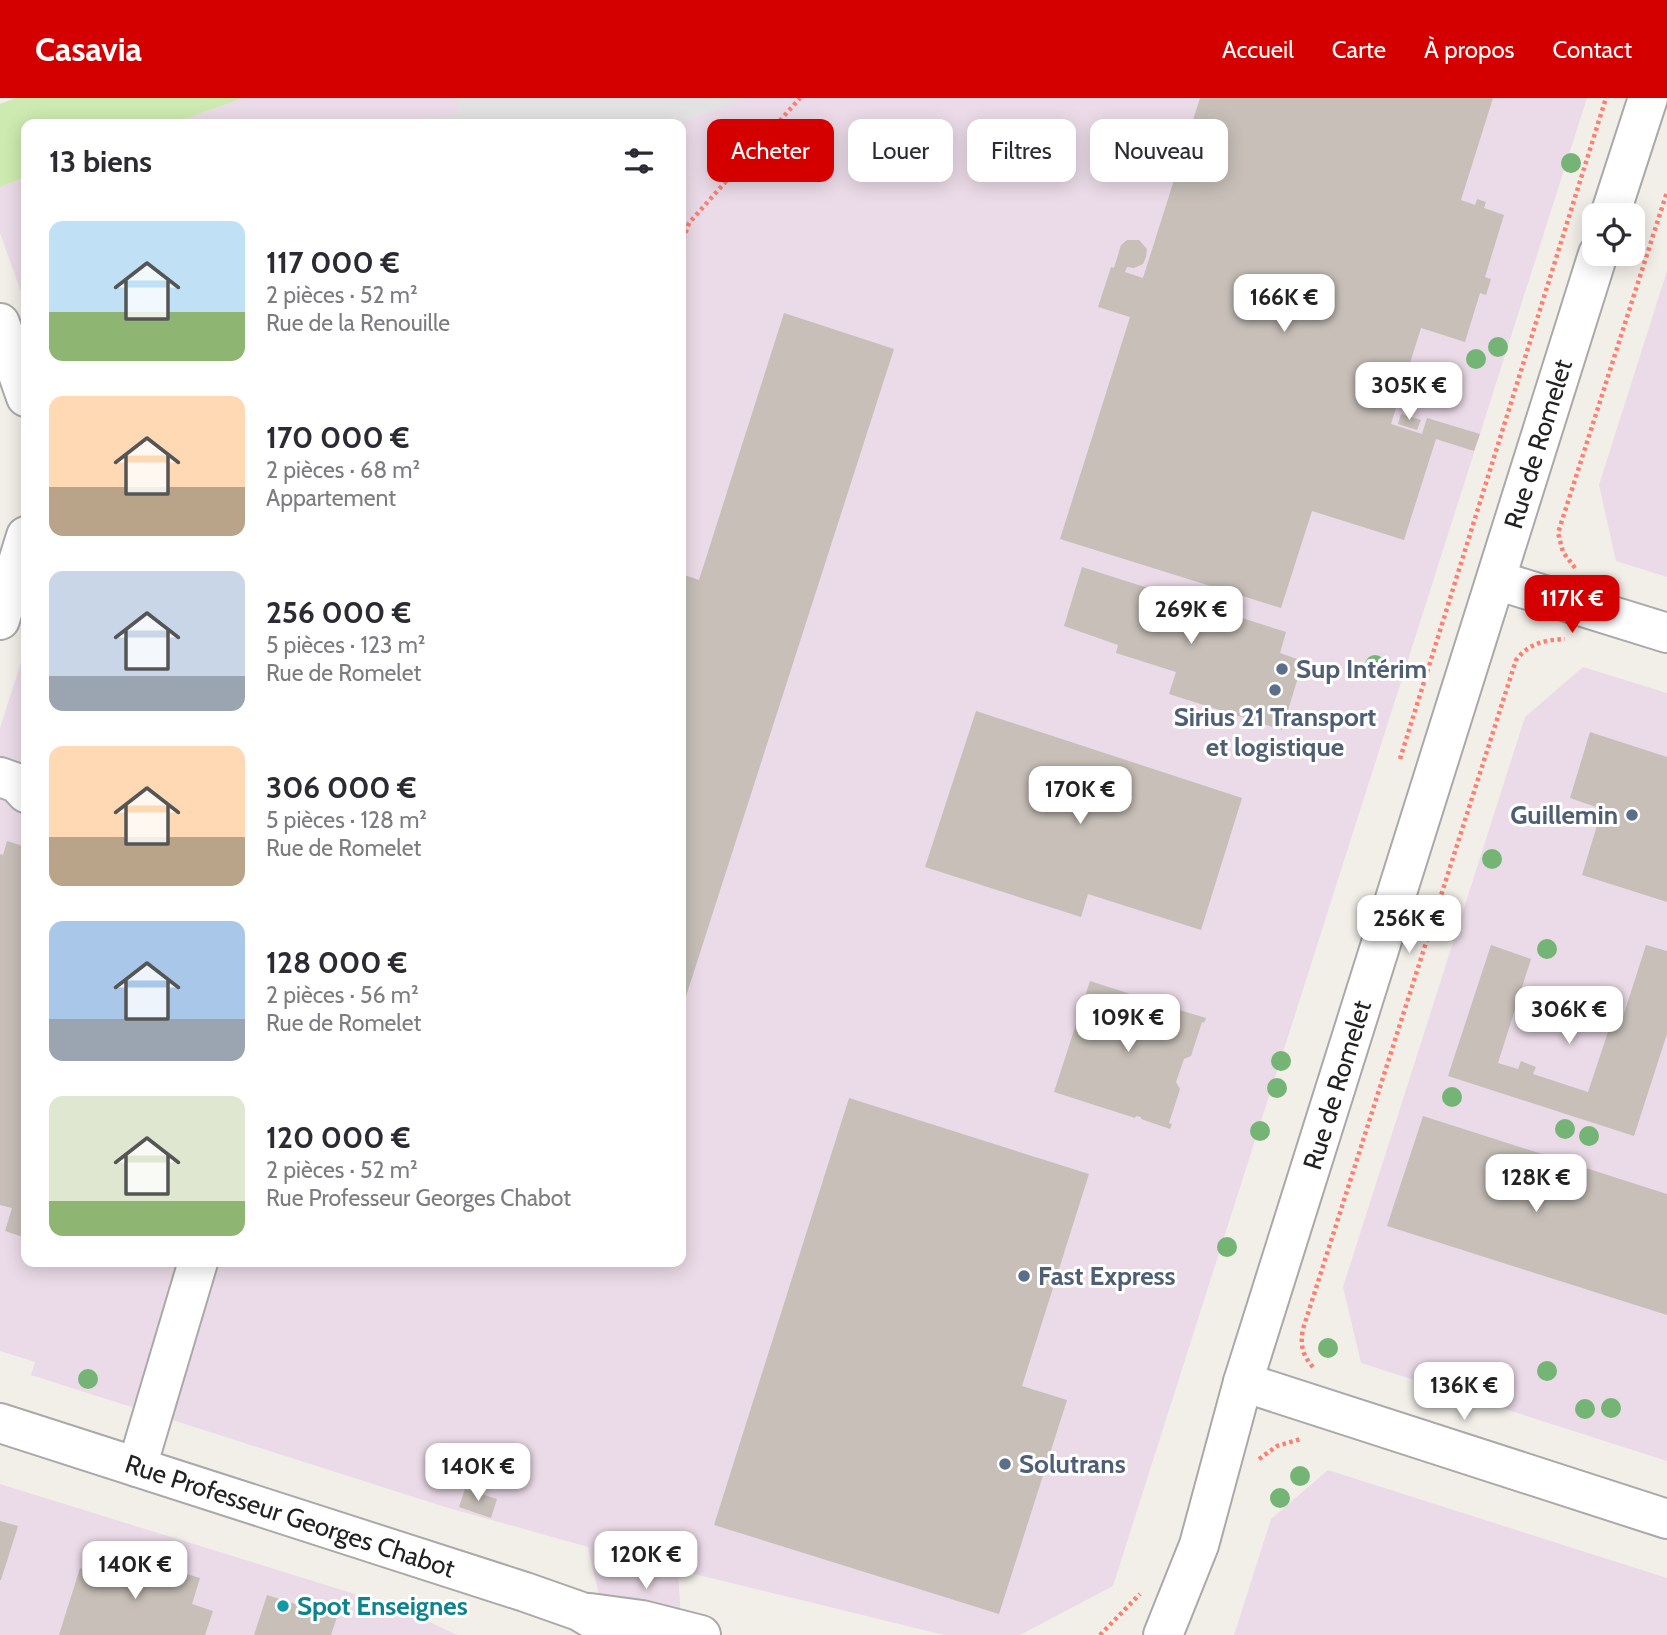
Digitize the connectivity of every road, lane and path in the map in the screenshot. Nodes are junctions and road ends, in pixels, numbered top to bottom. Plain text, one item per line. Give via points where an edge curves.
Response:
1 (800, 98) edge
2 (1647, 98) edge
3 (1667, 192) edge
4 (1615, 203) edge
5 (686, 232) edge
6 (1594, 266) edge
7 (0, 323) edge
8 (21, 383) edge
9 (21, 552) edge
10 (1581, 575) dead end
11 (1496, 580) junction
12 (0, 620) edge
13 (1667, 633) edge
14 (1569, 638) dead end
15 (0, 778) edge
16 (21, 787) edge
17 (197, 1267) edge
18 (1314, 1369) dead end
19 (1243, 1382) junction
20 (0, 1423) edge
21 (1309, 1437) dead end
22 (137, 1467) junction
23 (1253, 1468) dead end
24 (1667, 1519) edge
25 (579, 1611) junction
26 (1162, 1631) edge
27 (619, 1635) edge
28 (701, 1635) edge

1 - 5 path
2 - 4 street
3 - 10 path via 1558,533 1563,552
6 - 11 street, Rue de Romelet
7 - 8 street
9 - 12 street
11 - 13 street
11 - 19 street, Rue de Romelet
14 - 18 path via 1535,644 1516,660 1303,1329 1303,1353
15 - 16 street
17 - 22 street
19 - 24 street
19 - 26 street, Rue de Romelet via 1199,1545
20 - 22 street, Rue Professeur Georges Chabot
21 - 23 path via 1277,1446
22 - 25 street, Rue Professeur Georges Chabot
25 - 27 street, Rue Professeur Georges Chabot
25 - 28 street, Rue Professeur Georges Chabot

